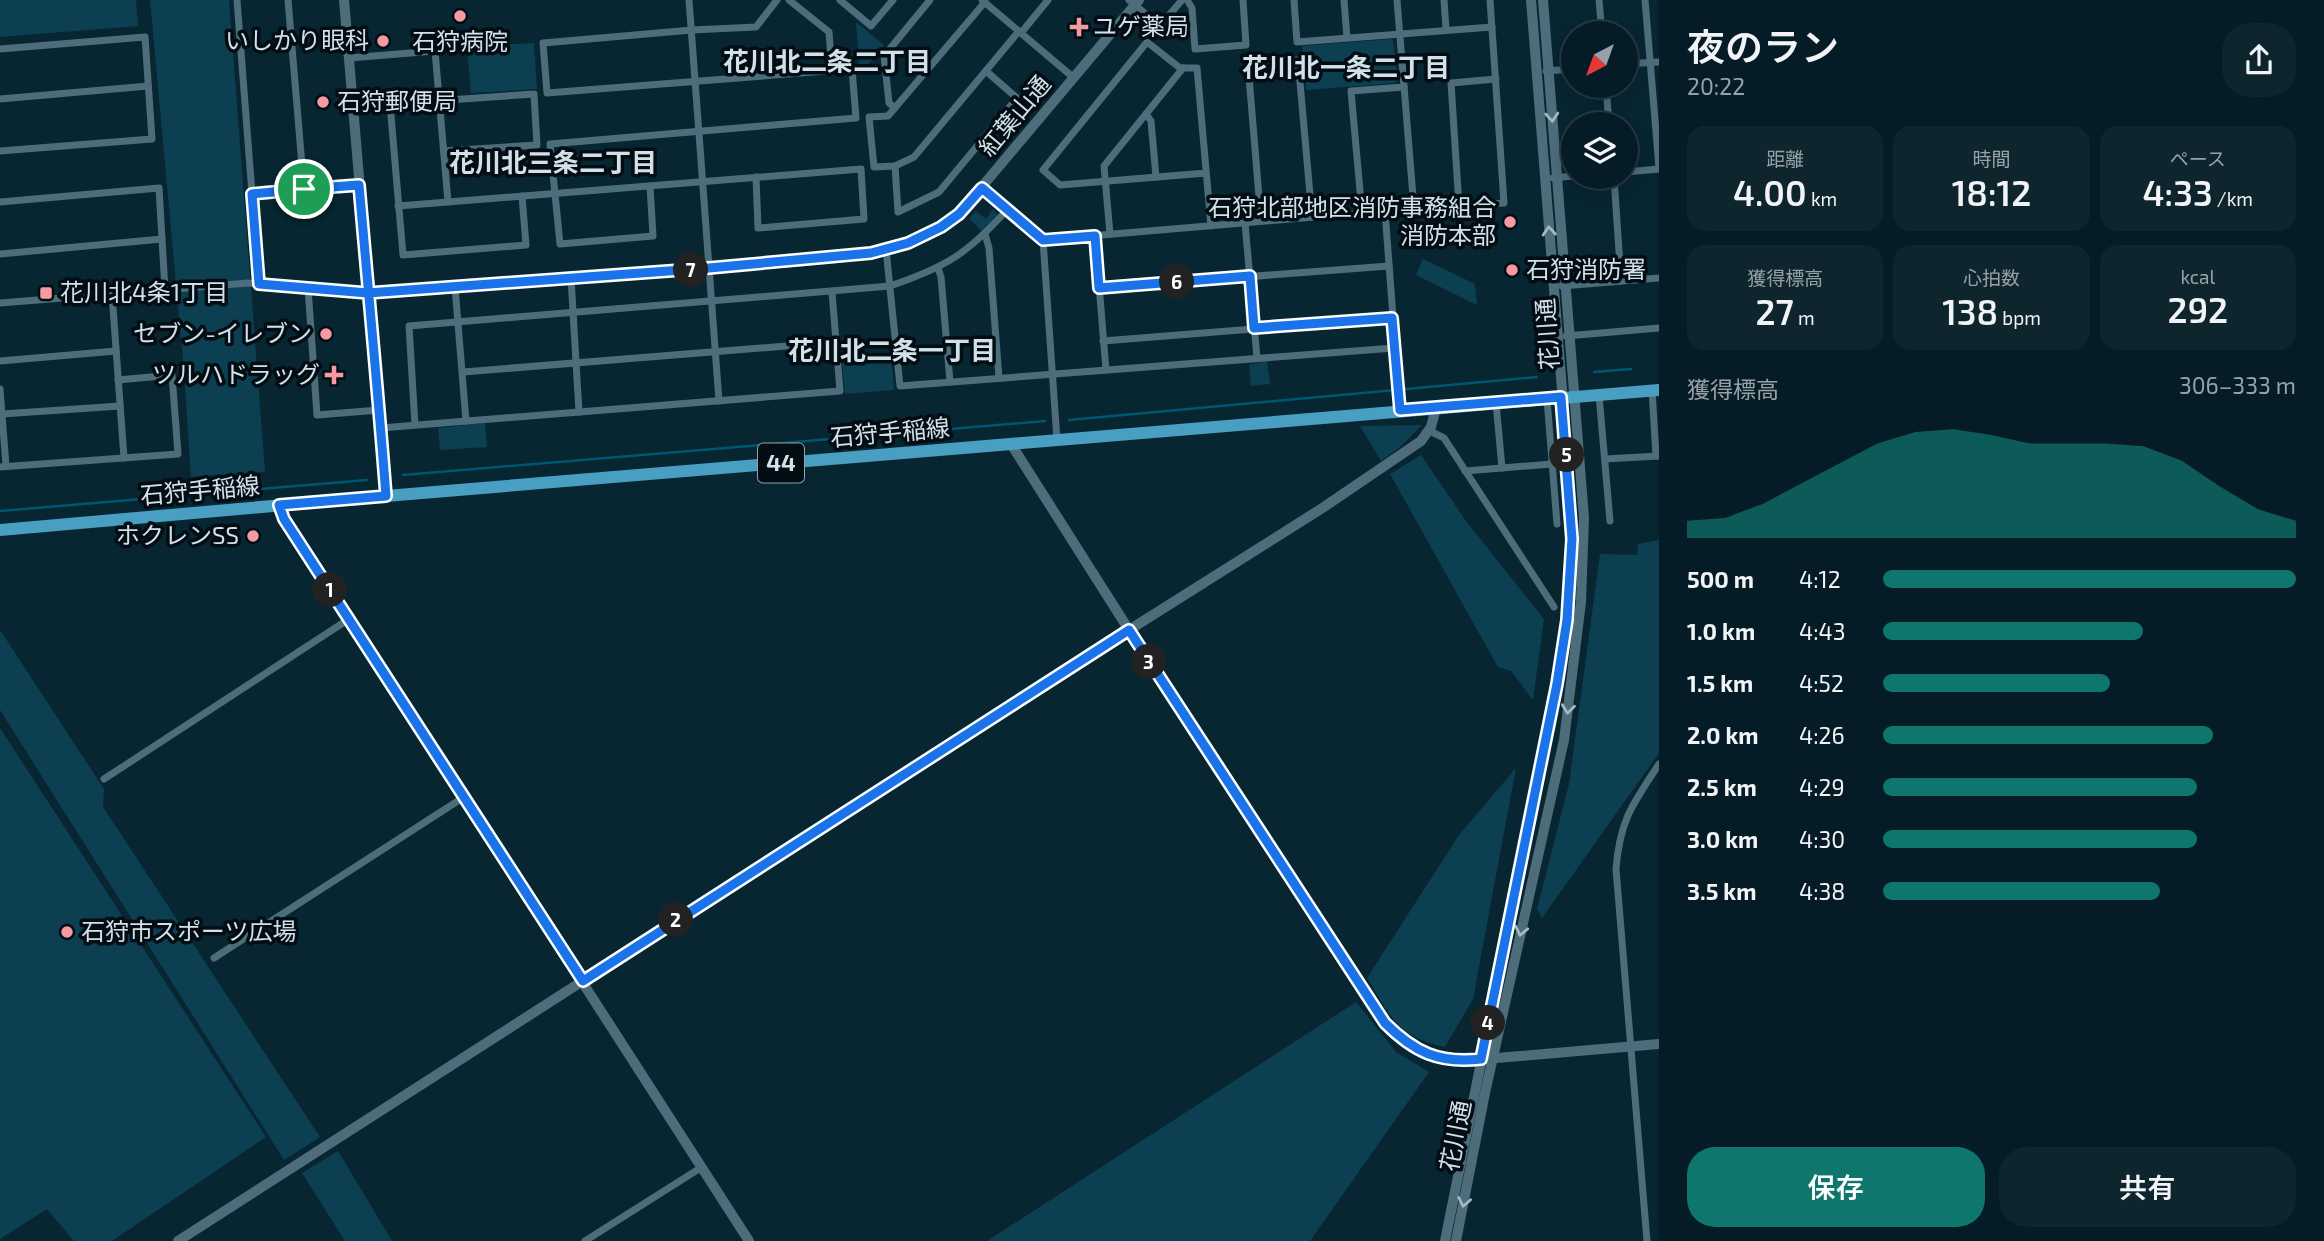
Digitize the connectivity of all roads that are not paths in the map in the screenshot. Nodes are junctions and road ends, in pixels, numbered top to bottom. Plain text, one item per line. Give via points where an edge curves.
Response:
1 (237, 0) edge
2 (288, 0) edge
3 (344, 0) edge
4 (690, 0) edge
5 (778, 0) edge
6 (789, 0) edge
7 (840, 0) edge
8 (892, 0) edge
9 (930, 0) edge
10 (1048, 0) edge
11 (1185, 0) edge
12 (1242, 0) edge
13 (1294, 0) edge
14 (1344, 0) edge
15 (1397, 0) edge
16 (1444, 0) edge
17 (1490, 0) edge
18 (1531, 0) edge
19 (1543, 0) edge
20 (1599, 0) edge
21 (1645, 0) edge
22 (984, 1) edge
23 (1134, 2) edge
24 (1601, 21) edge
25 (1492, 27) junction
26 (1446, 29) junction
27 (692, 30) junction
28 (1020, 32) junction
29 (1400, 33) junction
30 (1347, 38) junction
31 (0, 49) edge
32 (349, 58) junction
33 (1655, 62) edge
34 (1183, 68) junction
35 (1561, 70) edge
36 (832, 71) junction
37 (986, 71) junction
38 (1536, 71) junction
39 (1549, 71) junction
40 (1074, 78) junction
41 (1496, 79) junction
42 (695, 82) junction
43 (148, 86) junction
44 (1404, 87) junction
45 (0, 99) edge
46 (439, 100) junction
47 (895, 108) junction
48 (1146, 114) junction
49 (699, 131) junction
50 (444, 150) junction
51 (0, 151) edge
52 (895, 166) junction
53 (1659, 168) edge
54 (1638, 171) edge
55 (1206, 173) junction
56 (756, 177) junction
57 (1156, 177) junction
58 (1557, 177) junction
59 (1561, 177) edge
60 (1545, 178) junction
61 (702, 181) junction
62 (1105, 181) junction
63 (359, 185) junction
64 (650, 186) junction
65 (982, 188) junction
66 (304, 189) junction
67 (1615, 189) edge
68 (555, 193) junction
69 (252, 194) junction
70 (522, 196) junction
71 (0, 202) edge
72 (448, 202) junction
73 (398, 206) junction
74 (1459, 206) junction
75 (1414, 209) junction
76 (1007, 210) junction
77 (1385, 211) junction
78 (1362, 213) junction
79 (1312, 217) junction
80 (1261, 222) junction
81 (1245, 223) junction
82 (1210, 226) junction
83 (985, 234) junction
84 (1110, 234) junction
85 (1095, 236) junction
86 (162, 239) junction
87 (1043, 240) junction
88 (887, 249) junction
89 (0, 254) edge
90 (1389, 266) junction
91 (709, 268) junction
92 (938, 268) junction
93 (1250, 276) junction
94 (571, 278) junction
95 (1659, 278) edge
96 (1621, 281) junction
97 (259, 284) junction
98 (890, 286) junction
99 (1553, 286) junction
100 (1566, 286) junction
101 (455, 287) junction
102 (308, 288) junction
103 (1099, 288) junction
104 (165, 290) junction
105 (832, 292) junction
106 (368, 293) junction
107 (112, 294) junction
108 (711, 301) junction
109 (0, 303) edge
110 (571, 313) junction
111 (1392, 318) junction
112 (458, 322) junction
113 (1254, 328) junction
114 (1659, 328) edge
115 (1570, 336) junction
116 (1556, 337) junction
117 (1103, 341) junction
118 (836, 342) junction
119 (1394, 348) junction
120 (116, 351) junction
121 (715, 351) junction
122 (1257, 358) junction
123 (0, 361) edge
124 (575, 362) junction
125 (1106, 370) junction
126 (463, 372) junction
127 (1052, 374) junction
128 (999, 378) junction
129 (118, 380) junction
130 (950, 382) junction
131 (0, 390) edge
132 (1655, 390) edge
133 (1599, 395) junction
134 (1568, 397) junction
135 (1547, 399) junction
136 (719, 401) junction
137 (1496, 403) junction
138 (120, 406) junction
139 (1436, 408) junction
140 (379, 410) junction
141 (1400, 410) junction
142 (579, 412) junction
143 (2, 415) junction
144 (466, 421) junction
145 (1656, 423) edge
146 (415, 425) junction
147 (381, 428) junction
148 (1430, 431) junction
149 (1057, 440) junction
150 (1011, 443) junction
151 (1657, 456) edge
152 (124, 458) junction
153 (1605, 459) junction
154 (1552, 464) junction
155 (3, 467) edge
156 (1502, 468) junction
157 (1465, 471) junction
158 (386, 496) junction
159 (279, 505) junction
160 (1610, 521) dead end
161 (1557, 524) dead end
162 (0, 530) edge
163 (1554, 607) dead end
164 (349, 619) junction
165 (1129, 630) junction
166 (1659, 764) edge
167 (104, 779) dead end
168 (464, 797) junction
169 (214, 958) dead end
170 (583, 981) junction
171 (1659, 1044) edge
172 (1630, 1046) junction
173 (1493, 1058) junction
174 (1481, 1059) junction
175 (702, 1167) junction
176 (178, 1241) edge
177 (585, 1241) edge
178 (749, 1241) edge
179 (1445, 1241) edge
180 (1456, 1241) edge
181 (1647, 1241) edge

1 - 69 street
2 - 66 street
3 - 32 street
4 - 27 street
5 - 27 street via 757,27
6 - 36 street via 829,32
7 - 8 street via 871,26
9 - 47 street via 884,56 890,103
10 - 28 street
11 - 12 street via 1192,8 1195,49 1246,45
11 - 23 street via 1160,26
13 - 30 street via 1297,41
14 - 30 street
15 - 29 street
16 - 26 street
17 - 25 street
18 - 38 street, 花川通
19 - 39 street, 花川通
20 - 24 street
21 - 33 street
22 - 28 street
22 - 47 street
23 - 40 street, 紅葉山通
25 - 26 street
25 - 41 street
26 - 29 street
27 - 42 street
27 - 42 street via 543,43 547,93
28 - 37 street
28 - 40 street
29 - 30 street
29 - 44 street
31 - 43 street via 145,37
32 - 46 street via 435,51
32 - 63 street
33 - 53 street
34 - 48 street
34 - 55 street via 1197,68
34 - 62 street via 1147,42 1043,170 1060,185
35 - 39 street
36 - 42 street
36 - 49 street via 852,69 856,118
37 - 52 street via 914,157
37 - 52 street via 1017,99 939,192 898,212
38 - 39 street
38 - 60 street, 花川通
39 -> 58 street, 花川通
40 - 65 street, 紅葉山通
41 - 74 street via 1451,83
41 - 74 street via 1504,203
42 - 49 street
43 - 45 street
43 - 51 street via 152,139
44 - 75 street
44 - 78 street via 1351,91
46 - 50 street
46 - 50 street via 534,94 537,145
46 - 73 street via 390,104
47 - 52 street via 888,116 869,117 874,167
48 - 57 street via 1151,121
48 - 62 street via 1104,166
49 - 61 street
49 - 68 street via 550,144
50 - 72 street
53 - 54 street
55 - 57 street
55 - 82 street
56 - 56 street via 860,169 864,219 758,228
56 - 61 street
57 - 62 street
58 - 59 street
58 - 60 street
58 - 100 street, 花川通
99 -> 60 street, 花川通
61 - 64 street
61 - 91 street
62 - 84 street
63 - 66 street
63 - 106 street
64 - 68 street
64 - 68 street via 653,236 560,244
65 - 76 street
65 - 88 street, 紅葉山通 via 941,227
66 - 69 street
67 - 96 street
68 - 70 street
69 - 97 street
70 - 72 street
70 - 73 street via 526,246 403,255
71 - 86 street via 159,188
72 - 73 street
74 - 75 street
75 - 77 street
76 - 83 street
76 - 87 street
77 - 78 street
77 - 90 street
78 - 79 street
79 - 80 street
79 - 80 street via 1298,60 1248,65
80 - 81 street
81 - 82 street
81 - 93 street
82 - 84 street
83 - 92 street
83 - 128 street
84 - 85 street
85 - 87 street
85 - 103 street
86 - 89 street
86 - 104 street
87 - 127 street
88 - 91 street, 紅葉山通
88 - 98 street
90 - 93 street
90 - 111 street
91 - 94 street, 紅葉山通
91 - 108 street
92 - 98 street
92 - 130 street
93 - 103 street
93 - 113 street
94 - 101 street, 紅葉山通
94 - 110 street
95 - 96 street
96 - 100 street
97 - 102 street
97 - 104 street
98 - 105 street
98 - 130 street via 900,386
99 - 100 street
99 - 116 street, 花川通
100 - 115 street, 花川通
101 - 106 street, 紅葉山通
101 - 112 street
102 - 106 street
102 - 140 street via 317,415
103 - 117 street
104 - 107 street
105 - 108 street
105 - 118 street
106 - 140 street
107 - 109 street
107 - 120 street
108 - 110 street
108 - 121 street
110 - 112 street
110 - 124 street
111 - 113 street
111 - 119 street
112 - 126 street
112 - 146 street via 409,326
113 - 117 street
113 - 122 street
114 - 115 street
115 - 116 street
115 - 134 street, 花川通
116 - 134 street, 花川通
117 - 125 street
118 - 121 street
118 - 136 street via 840,391
119 - 122 street
119 - 141 street
120 - 123 street
120 - 129 street
121 - 124 street
121 - 136 street
122 - 125 street
124 - 126 street
124 - 142 street
125 - 127 street
126 - 144 street
127 - 128 street
127 - 149 street
128 - 130 street
129 - 138 street
129 - 152 street via 172,375 178,454
131 - 143 street
132 - 133 main road, 石狩手稲線 / 44
132 - 145 street
133 - 134 main road, 石狩手稲線 / 44
133 - 153 street
134 - 135 main road, 石狩手稲線 / 44
134 -> 173 street, 花川通 via 1584,518 1577,638 1564,740
134 - 174 street, 花川通 via 1572,539 1567,620
135 - 137 main road, 石狩手稲線 / 44
135 - 154 street
136 - 142 street
137 - 139 main road, 石狩手稲線 / 44
137 - 156 street
138 - 143 street
138 - 152 street
139 - 141 main road, 石狩手稲線 / 44
139 - 148 street
140 - 147 street
141 - 149 main road, 石狩手稲線 / 44
142 - 144 street
143 - 155 street
144 - 146 street
145 - 151 street
146 - 147 street
147 - 158 street
148 - 157 street via 1444,438
148 - 165 street via 1324,507
149 - 150 main road, 石狩手稲線 / 44
150 - 158 main road, 石狩手稲線 / 44
150 - 165 street
151 - 153 street
152 - 155 street
153 - 160 street
154 - 156 street
154 - 161 street
156 - 157 street
157 - 163 street
158 - 159 main road, 石狩手稲線 / 44
159 - 162 main road, 石狩手稲線 / 44
159 - 164 street
164 - 167 street
164 - 168 street
165 - 170 street
165 - 174 street via 1385,1023 1404,1042 1432,1057
166 - 172 street via 1627,813 1618,850
168 - 169 street
168 - 170 street
170 - 175 street
170 - 176 street
171 - 172 street
172 - 173 street
172 - 181 street
173 - 174 street
173 -> 180 street, 花川通
174 - 179 street, 花川通
175 - 177 street
175 - 178 street

